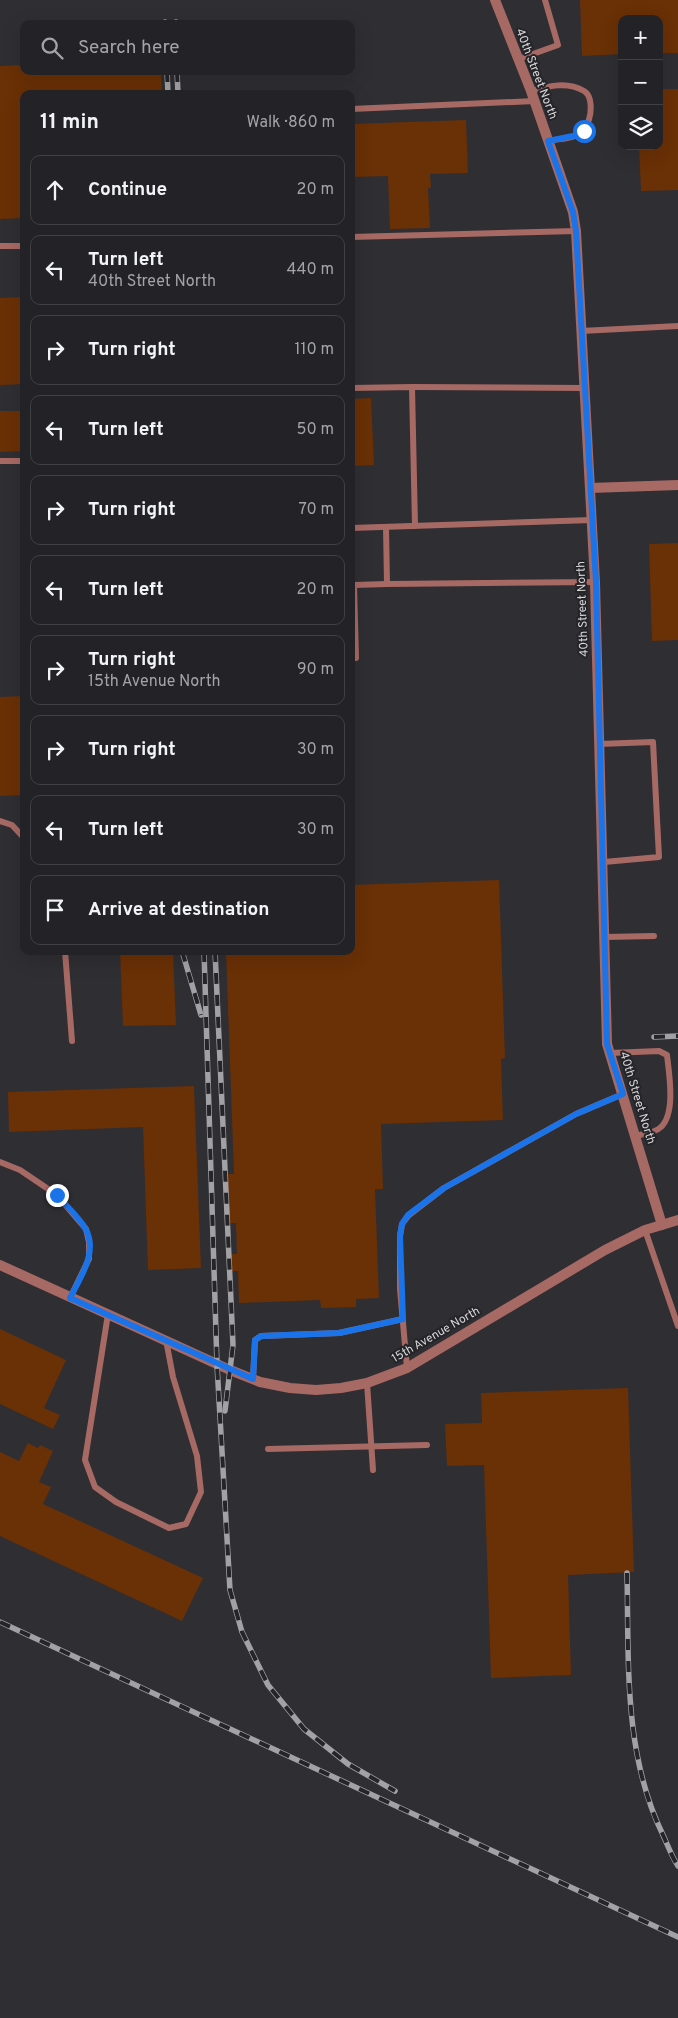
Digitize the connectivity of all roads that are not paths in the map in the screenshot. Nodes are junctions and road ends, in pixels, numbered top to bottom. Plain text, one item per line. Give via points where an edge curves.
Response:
1 (495, 0) edge
2 (545, 0) edge
3 (518, 59) junction
4 (531, 91) junction
5 (535, 101) junction
6 (355, 109) edge
7 (548, 141) junction
8 (576, 231) junction
9 (355, 237) edge
10 (0, 246) edge
11 (20, 246) edge
12 (678, 326) edge
13 (582, 331) junction
14 (412, 387) junction
15 (355, 388) edge
16 (585, 388) junction
17 (0, 461) edge
18 (20, 461) edge
19 (678, 485) edge
20 (590, 488) junction
21 (592, 520) junction
22 (415, 526) junction
23 (386, 527) junction
24 (355, 528) edge
25 (596, 582) junction
26 (387, 584) junction
27 (355, 585) edge
28 (355, 622) edge
29 (355, 658) edge
30 (599, 744) junction
31 (0, 821) edge
32 (20, 834) edge
33 (604, 862) junction
34 (654, 936) dead end
35 (605, 937) junction
36 (66, 955) edge
37 (72, 1041) dead end
38 (610, 1053) junction
39 (623, 1094) junction
40 (636, 1136) junction
41 (0, 1162) edge
42 (678, 1220) edge
43 (662, 1225) junction
44 (645, 1230) junction
45 (0, 1265) edge
46 (70, 1298) junction
47 (108, 1314) junction
48 (403, 1319) junction
49 (678, 1326) edge
50 (166, 1340) junction
51 (407, 1368) junction
52 (253, 1379) junction
53 (367, 1383) junction
54 (427, 1445) dead end
55 (371, 1446) junction
56 (268, 1449) dead end
57 (373, 1470) dead end

1 - 3 street, 40th Street North
2 - 3 lane via 558,45
3 - 4 street, 40th Street North
4 - 5 street, 40th Street North
4 - 7 lane via 557,84 577,88 590,97 590,117 584,131
5 - 6 lane
5 - 7 street, 40th Street North
7 - 8 street, 40th Street North via 573,212
8 - 9 lane
8 - 13 street, 40th Street North
10 - 11 lane
12 - 13 lane
13 - 16 street, 40th Street North
14 - 15 lane
14 - 16 lane
14 - 22 lane
16 - 20 street, 40th Street North
17 - 18 lane
19 - 20 street
20 - 21 street, 40th Street North
21 - 22 lane
21 - 25 street, 40th Street North
22 - 23 lane
23 - 24 lane
23 - 26 lane
25 - 26 lane
25 - 30 street, 40th Street North
26 - 27 lane
28 - 29 lane
30 - 33 street, 40th Street North
30 - 33 lane via 653,742 659,857
31 - 32 lane via 12,825
33 - 35 street, 40th Street North
34 - 35 lane
35 - 38 street, 40th Street North via 607,1044
36 - 37 lane
38 - 39 street, 40th Street North
38 - 40 lane via 659,1051 667,1055 670,1111 662,1127
39 - 40 street, 40th Street North
39 - 48 lane via 576,1114 444,1188 408,1215 400,1236
40 - 43 street, 40th Street North
41 - 46 lane via 20,1170 57,1195 86,1229 89,1259
42 - 43 street, 15th Avenue North
43 - 44 street, 15th Avenue North
44 - 49 lane
44 - 51 street, 15th Avenue North via 605,1250
45 - 46 street, 15th Avenue North
46 - 47 street, 15th Avenue North
47 - 50 street, 15th Avenue North
47 - 50 lane via 85,1460 95,1487 116,1502 169,1528 186,1524 201,1492 197,1456 173,1377
48 - 51 lane
48 - 52 lane via 339,1333 261,1336 255,1340
50 - 52 street, 15th Avenue North
51 - 53 street, 15th Avenue North
52 - 53 street, 15th Avenue North via 290,1388 316,1390
53 - 55 lane
54 - 55 lane
55 - 56 lane
55 - 57 lane

